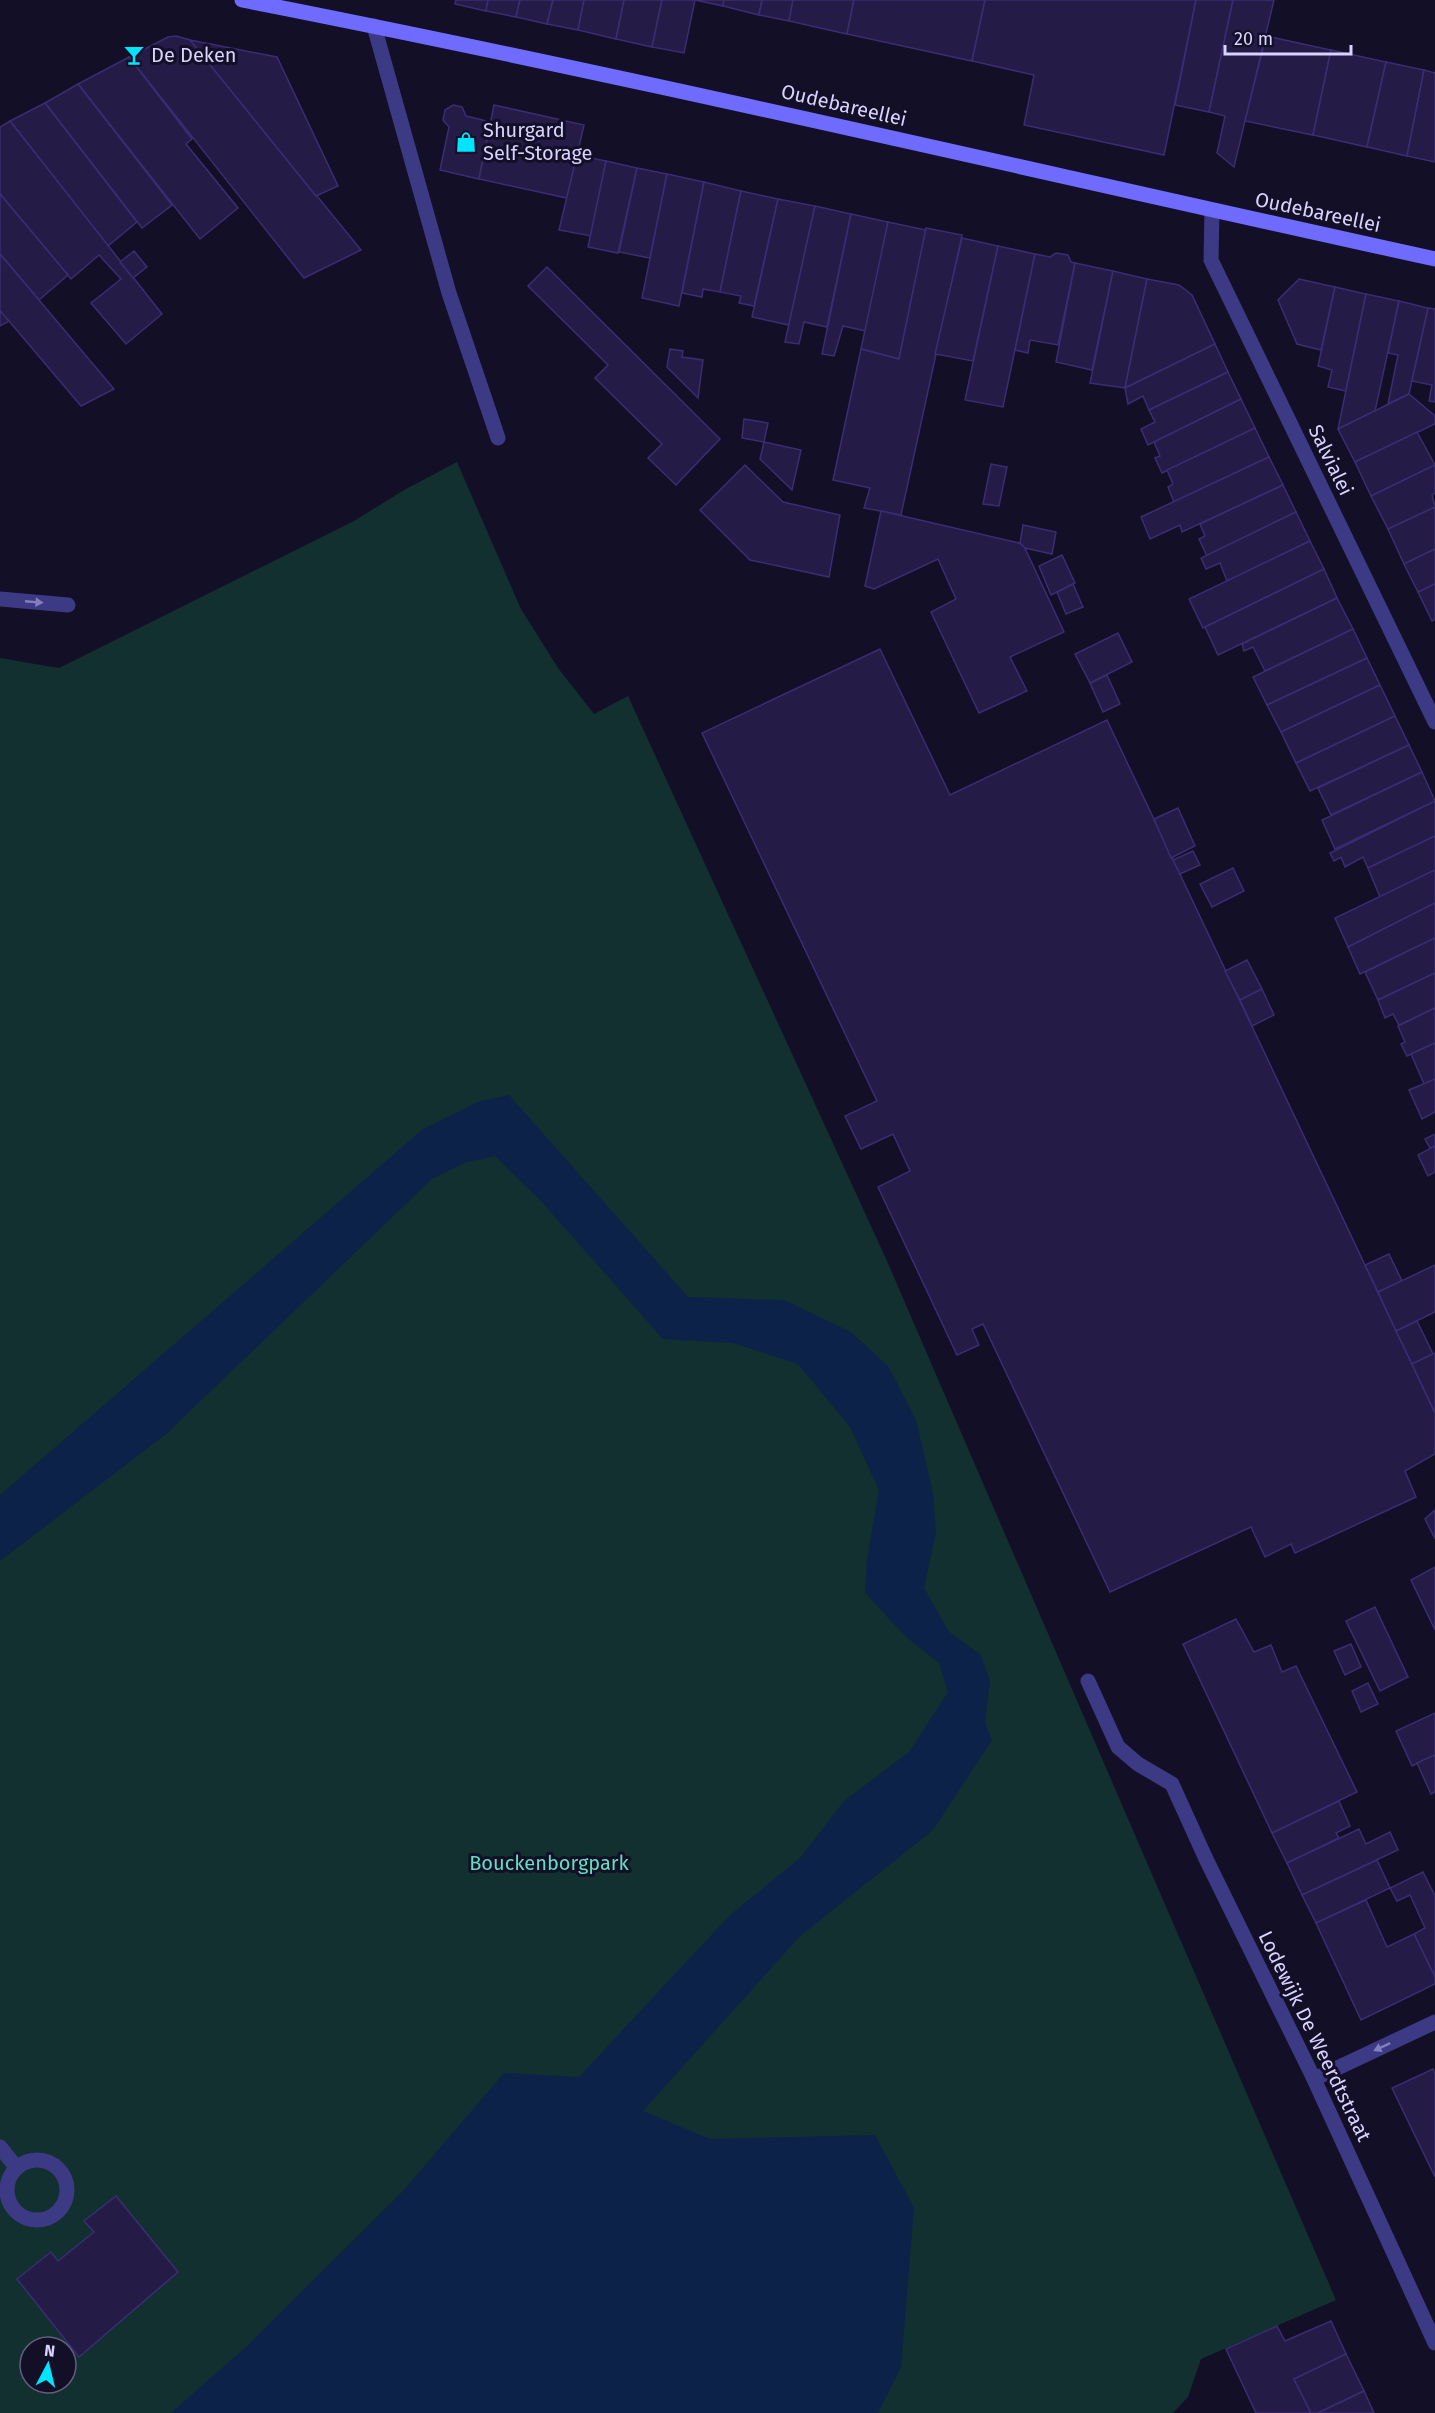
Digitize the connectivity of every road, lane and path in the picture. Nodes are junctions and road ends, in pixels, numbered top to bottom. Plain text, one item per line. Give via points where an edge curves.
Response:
1 (242, 0) edge
2 (374, 26) junction
3 (1212, 211) junction
4 (1435, 258) edge
5 (498, 438) dead end
6 (0, 599) edge
7 (68, 605) dead end
8 (1435, 722) edge
9 (1088, 1681) dead end
10 (1435, 2022) edge
11 (1314, 2079) junction
12 (0, 2147) edge
13 (17, 2168) junction
14 (1435, 2343) edge

1 - 2 main road, Oudebareellei
2 - 3 main road, Oudebareellei via 794,115
2 - 5 street via 449,293
3 - 4 main road, Oudebareellei
3 - 8 street, Salvialei via 1211,260
6 -> 7 street
9 - 11 street, Lodewijk De Weerdtstraat via 1118,1747 1172,1784
10 -> 11 street
11 - 14 street, Lodewijk De Weerdtstraat
12 - 13 street
13 - 13 street via 35,2160 54,2165 62,2172 68,2191 61,2210 34,2221 16,2212 7,2195 10,2176

